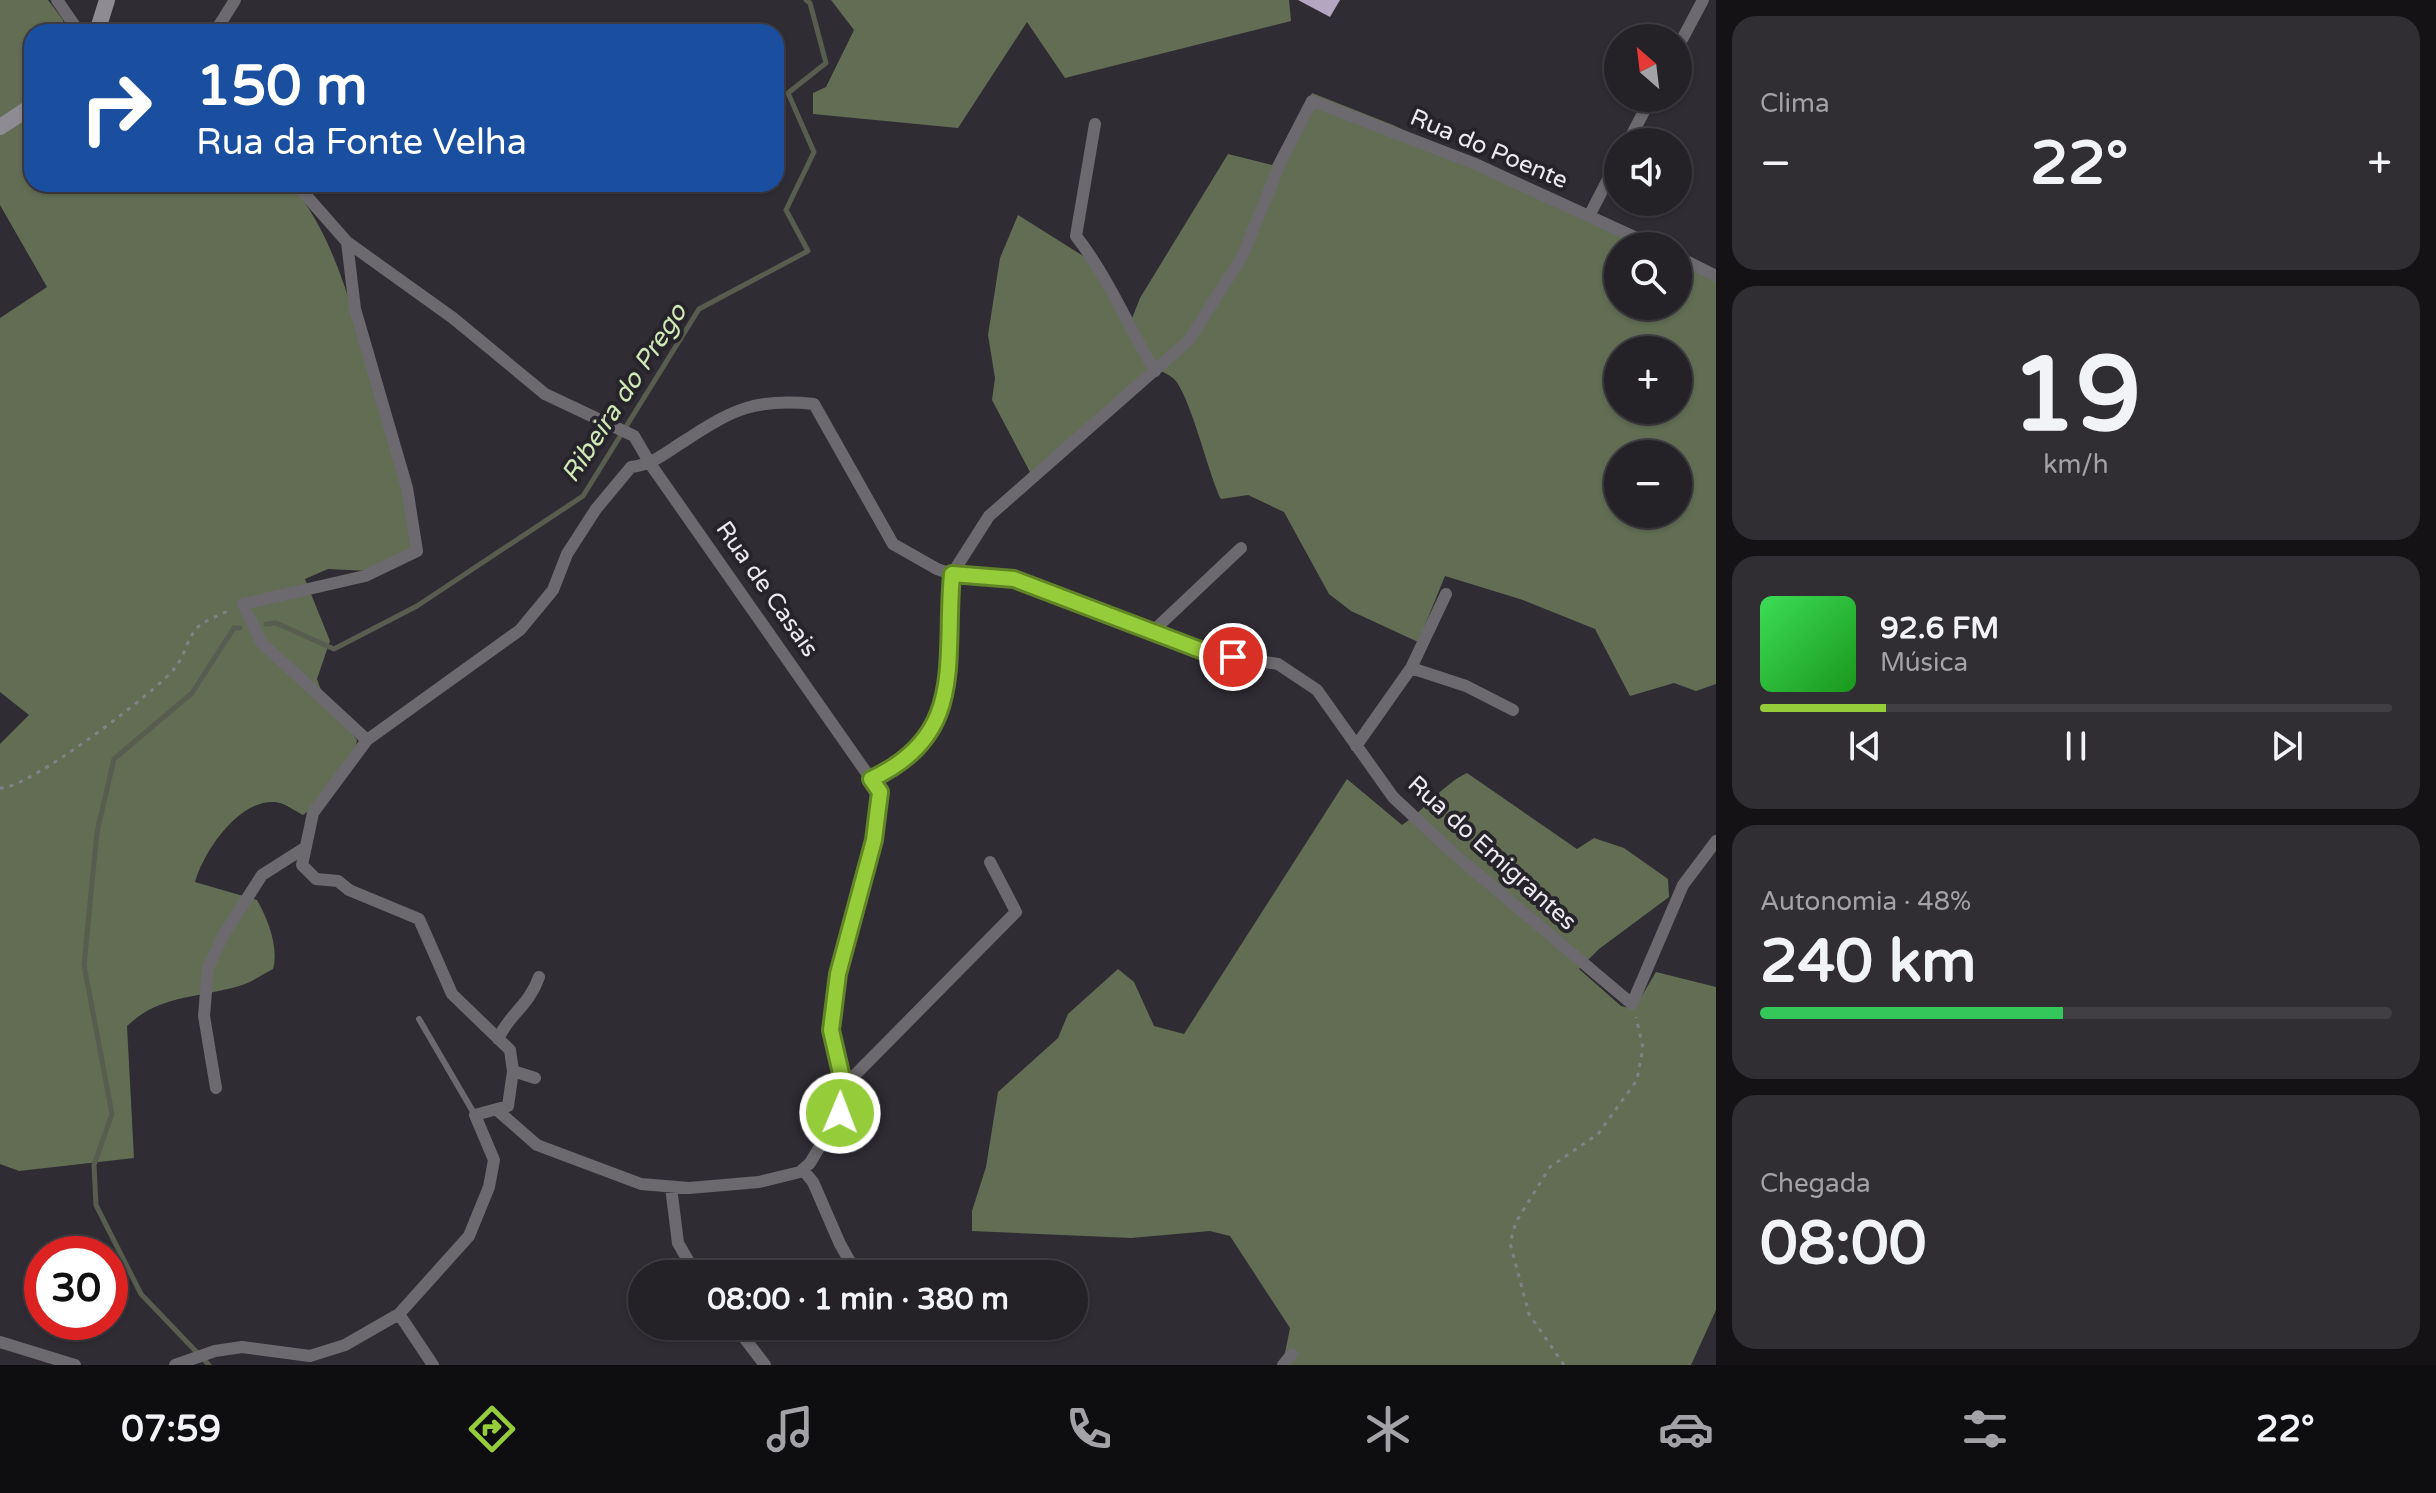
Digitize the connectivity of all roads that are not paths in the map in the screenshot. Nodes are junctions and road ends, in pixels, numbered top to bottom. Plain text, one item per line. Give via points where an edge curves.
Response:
1 (57, 0) edge
2 (107, 0) edge
3 (235, 0) edge
4 (1703, 0) edge
5 (74, 24) edge
6 (100, 24) edge
7 (220, 24) edge
8 (1690, 24) edge
9 (24, 111) edge
10 (1095, 124) dead end
11 (0, 127) edge
12 (1604, 187) edge
13 (303, 192) edge
14 (1589, 216) junction
15 (1624, 232) edge
16 (347, 242) junction
17 (1692, 264) edge
18 (1716, 276) edge
19 (1155, 371) junction
20 (651, 465) junction
21 (1241, 548) dead end
22 (952, 574) junction
23 (1446, 594) dead end
24 (1152, 632) junction
25 (1411, 668) junction
26 (1513, 710) dead end
27 (367, 740) junction
28 (1356, 746) junction
29 (871, 779) junction
30 (1716, 841) edge
31 (306, 847) junction
32 (990, 862) dead end
33 (539, 977) dead end
34 (419, 1019) dead end
35 (498, 1039) junction
36 (513, 1071) junction
37 (535, 1078) dead end
38 (842, 1078) junction
39 (216, 1088) dead end
40 (497, 1110) junction
41 (475, 1115) junction
42 (803, 1170) junction
43 (671, 1187) junction
44 (688, 1260) edge
45 (849, 1260) edge
46 (399, 1314) junction
47 (746, 1340) edge
48 (0, 1342) edge
49 (1292, 1354) dead end
50 (180, 1364) edge
51 (75, 1365) edge
52 (433, 1365) edge
53 (765, 1365) edge
54 (1283, 1365) edge

1 - 5 street
2 - 6 main road
3 - 7 street
4 - 8 street
9 - 11 main road
10 - 19 street via 1076,236 1100,267
12 - 14 street, Rua do Poente
13 - 16 street, Rua de Casais
14 - 15 street
14 - 19 street, Rua do Poente via 1473,163 1312,101 1243,255 1189,340
16 - 20 street, Rua de Casais via 453,318 545,394 634,436
16 - 27 street via 355,309 407,488 417,551 365,576 243,604 261,642
17 - 18 street
19 - 22 street via 989,516
20 - 22 street via 742,406 814,404 893,544
20 - 27 street via 631,467 596,509 567,554 553,590 520,630
20 - 29 street, Rua de Casais
21 - 24 street
22 - 24 street, Rua do Emigrantes via 1014,579
22 - 29 street via 945,703 929,734 901,765
23 - 25 street
24 - 28 street, Rua do Emigrantes via 1211,654 1278,664 1317,690
25 - 26 street via 1466,686
25 - 28 street
27 - 31 street via 313,813
28 - 30 street, Rua do Emigrantes via 1393,797 1632,1004 1683,885
29 - 38 street, Rua de Casais via 880,792 874,840 838,974 831,1030
31 - 35 street via 302,865 316,879 338,881 419,919 452,994
31 - 39 street via 262,875 208,968 204,1016
32 - 38 street via 1016,912 854,1076
33 - 35 street via 532,998 505,1022
34 - 41 lane
35 - 36 street via 510,1050
36 - 37 street
36 - 40 street via 508,1106
38 - 42 street, Rua de Casais via 840,1113
40 - 41 street
40 - 43 street via 537,1145 641,1184
41 - 46 street via 494,1160 489,1187 469,1236
42 - 43 street via 759,1182
42 - 45 street
43 - 44 street via 678,1243
46 - 50 street via 345,1345 310,1356 242,1347
46 - 52 street
47 - 53 street
48 - 51 street
49 - 54 street

